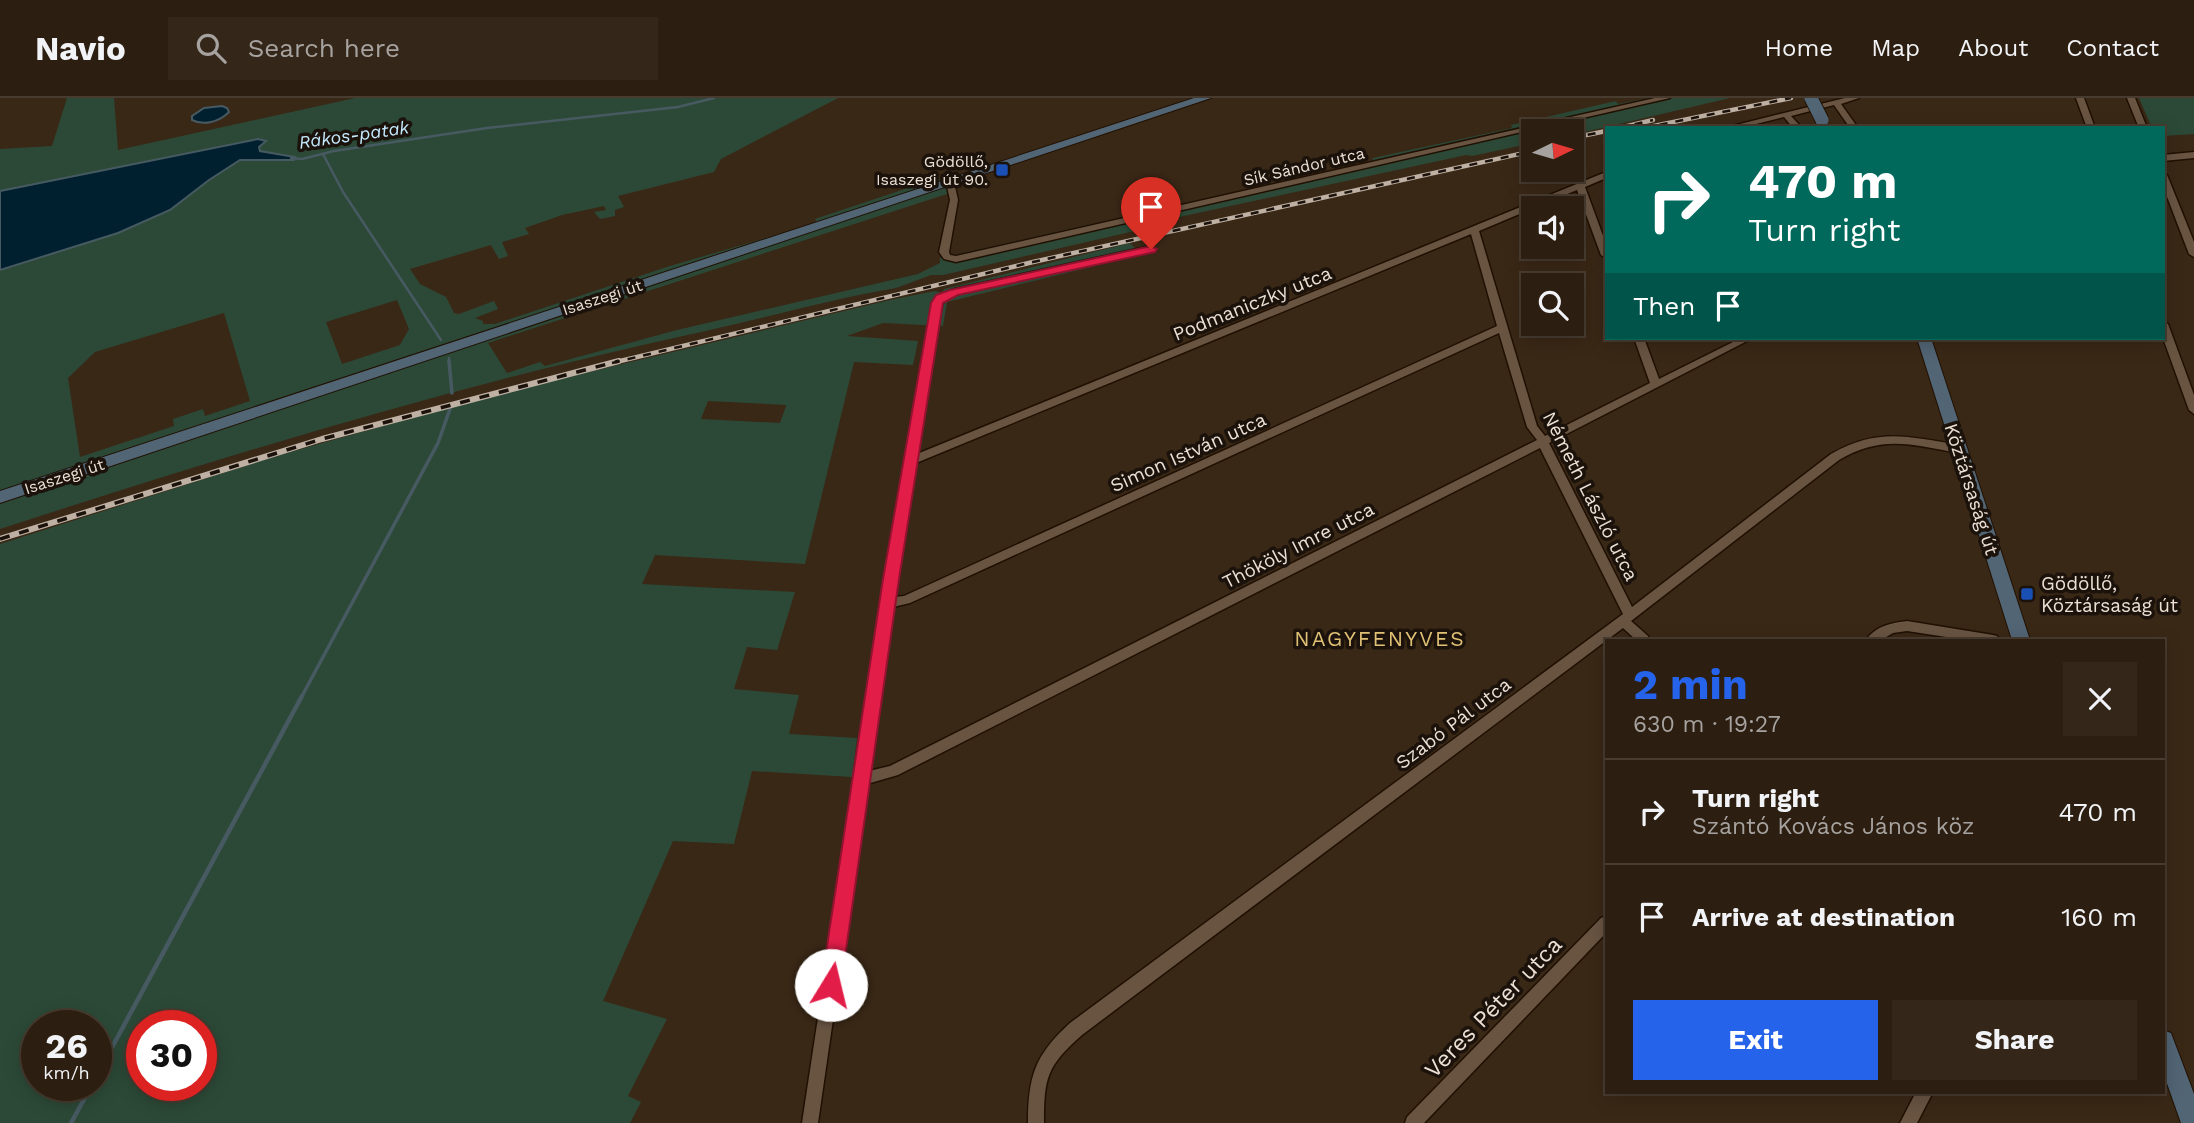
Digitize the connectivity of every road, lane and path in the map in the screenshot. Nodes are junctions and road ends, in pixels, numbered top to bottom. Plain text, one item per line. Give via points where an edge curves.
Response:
1 (1205, 98) edge
2 (1665, 98) edge
3 (1811, 98) edge
4 (1855, 98) edge
5 (2080, 98) edge
6 (2131, 98) edge
7 (1837, 103) junction
8 (1785, 114) junction
9 (1825, 124) edge
10 (1736, 126) edge
11 (1796, 126) edge
12 (1853, 126) edge
13 (2090, 126) edge
14 (2142, 126) edge
15 (2194, 155) edge
16 (2165, 158) edge
17 (1605, 175) edge
18 (2165, 180) edge
19 (950, 182) junction
20 (1580, 186) junction
21 (2194, 221) edge
22 (2182, 223) junction
23 (1474, 230) junction
24 (1602, 233) edge
25 (1151, 249) dead end
26 (1605, 250) edge
27 (2194, 254) edge
28 (1502, 328) junction
29 (2165, 330) edge
30 (1640, 340) edge
31 (1744, 340) edge
32 (1925, 340) edge
33 (1656, 384) junction
34 (2194, 410) edge
35 (1542, 440) junction
36 (1959, 449) junction
37 (909, 461) junction
38 (0, 497) edge
39 (887, 603) junction
40 (1627, 618) junction
41 (1643, 639) edge
42 (1874, 639) edge
43 (1987, 639) edge
44 (2021, 639) edge
45 (862, 779) junction
46 (1605, 924) edge
47 (2165, 1046) edge
48 (1925, 1094) edge
49 (810, 1123) edge
50 (1036, 1123) edge
51 (1413, 1123) edge
52 (1908, 1123) edge
53 (2193, 1123) edge

1 - 19 main road, Isaszegi út
2 - 19 street, Sík Sándor utca via 959,259 948,258 944,252 954,200
3 - 9 main road, bridge
4 - 7 street
5 - 13 street
6 - 14 street
7 - 8 street
7 - 12 street
8 - 10 street
8 - 11 street
15 - 16 street
17 - 20 street, Podmaniczky utca
18 - 22 street
19 - 38 main road, Isaszegi út
20 - 23 street, Podmaniczky utca
20 - 24 street
21 - 22 street
22 - 27 street
23 - 28 street, Németh László utca
23 - 37 street, Podmaniczky utca
24 - 26 street
25 - 37 street via 941,298
28 - 35 street, Németh László utca via 1532,427
28 - 39 street, Simon István utca via 906,600
29 - 34 street
30 - 33 street
31 - 33 street, Thököly Imre utca
32 - 36 main road, Köztársaság út
33 - 35 street, Thököly Imre utca
35 - 40 street, Németh László utca
35 - 45 street, Thököly Imre utca via 893,771
36 - 40 street, Szabó Pál utca via 1882,438 1849,448
36 - 44 main road, Köztársaság út
37 - 39 street
39 - 45 street
40 - 41 street, Németh László utca
40 - 50 street, Szabó Pál utca via 1076,1029 1044,1063 1035,1085
42 - 43 street via 1890,628 1907,626
45 - 49 street
46 - 51 street, Veres Péter utca
47 - 53 main road
48 - 52 street

